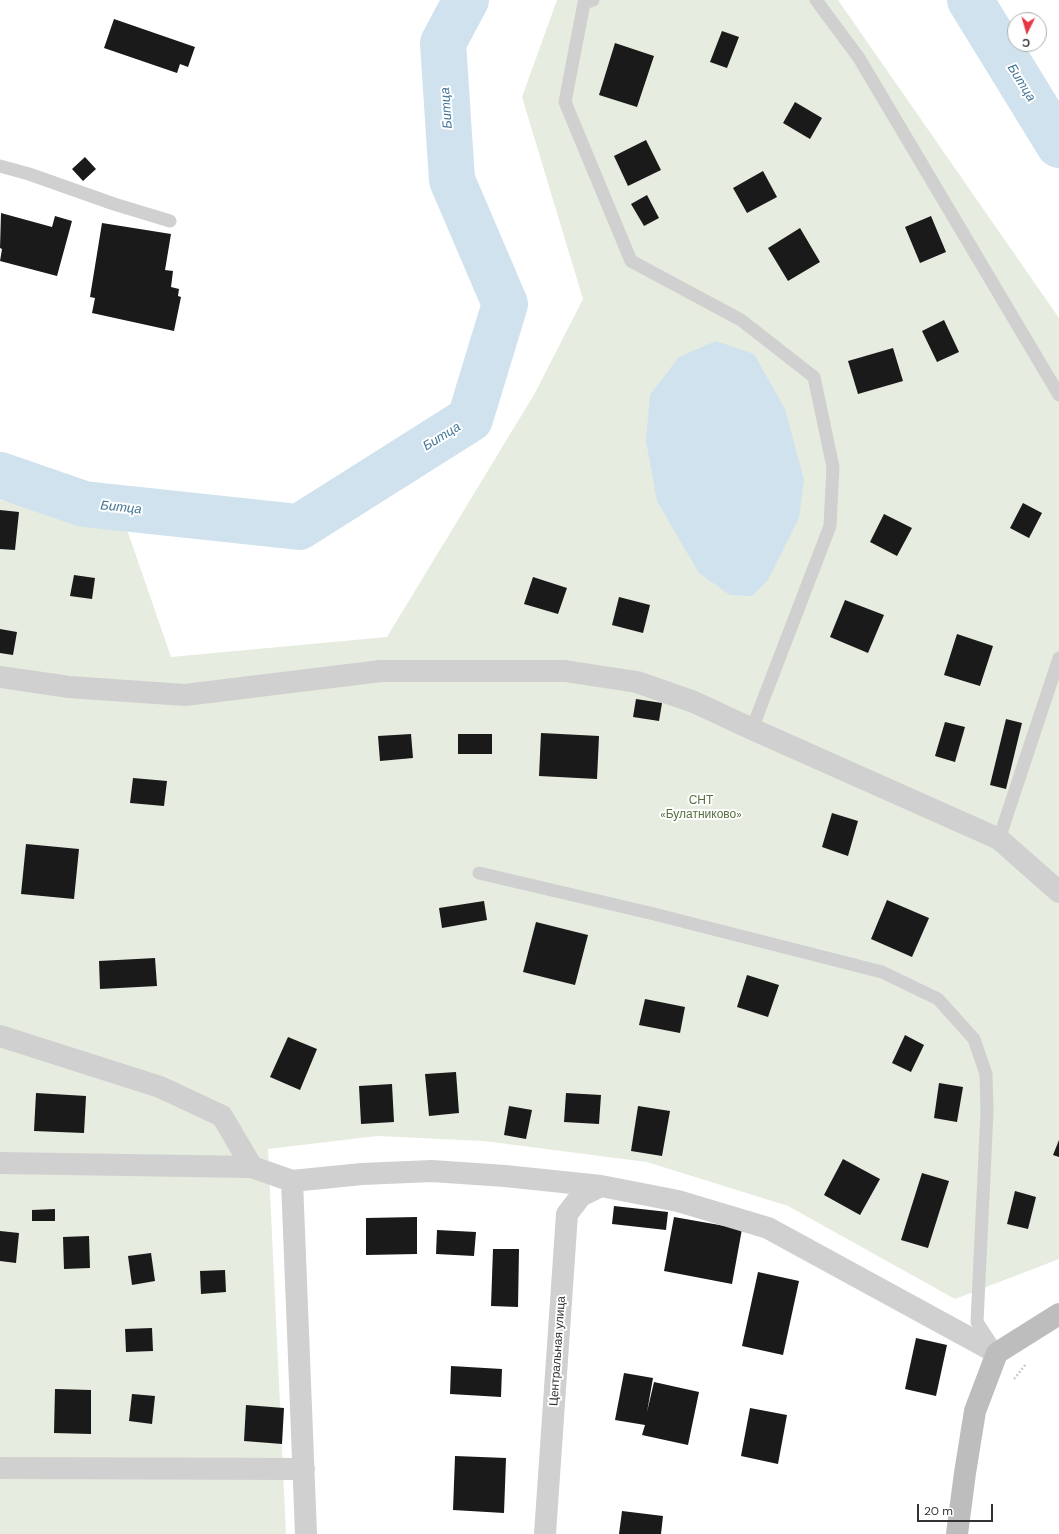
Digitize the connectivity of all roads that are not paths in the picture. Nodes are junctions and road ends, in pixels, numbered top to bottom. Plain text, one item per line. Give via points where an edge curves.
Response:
1 (593, 0) edge
2 (816, 0) edge
3 (0, 166) edge
4 (170, 221) dead end
5 (1059, 395) edge
6 (1059, 658) edge
7 (0, 677) edge
8 (752, 729) junction
9 (999, 839) junction
10 (480, 873) dead end
11 (1059, 892) edge
12 (0, 1036) edge
13 (0, 1163) edge
14 (252, 1167) junction
15 (292, 1181) junction
16 (601, 1186) junction
17 (1059, 1314) edge
18 (997, 1353) junction
19 (0, 1468) edge
20 (304, 1469) junction
21 (306, 1534) edge
22 (545, 1534) edge
23 (957, 1534) edge

1 - 8 lane via 584,3 566,102 631,262 741,320 814,378 833,467 830,526
2 - 5 lane via 858,58
3 - 4 lane
6 - 9 lane
7 - 8 street via 69,687 185,695 381,671 565,671 637,682 694,702
8 - 9 street
9 - 11 street
10 - 18 lane via 882,972 938,999 974,1039 986,1074 987,1112 977,1322
12 - 14 street via 160,1087 222,1116
13 - 14 street
14 - 15 street
15 - 16 street via 432,1171
15 - 20 street
16 - 18 street via 678,1200 768,1228
16 - 22 street, Центральная улица via 581,1196 567,1214
17 - 18 street
18 - 23 street via 975,1411
19 - 20 street
20 - 21 street

